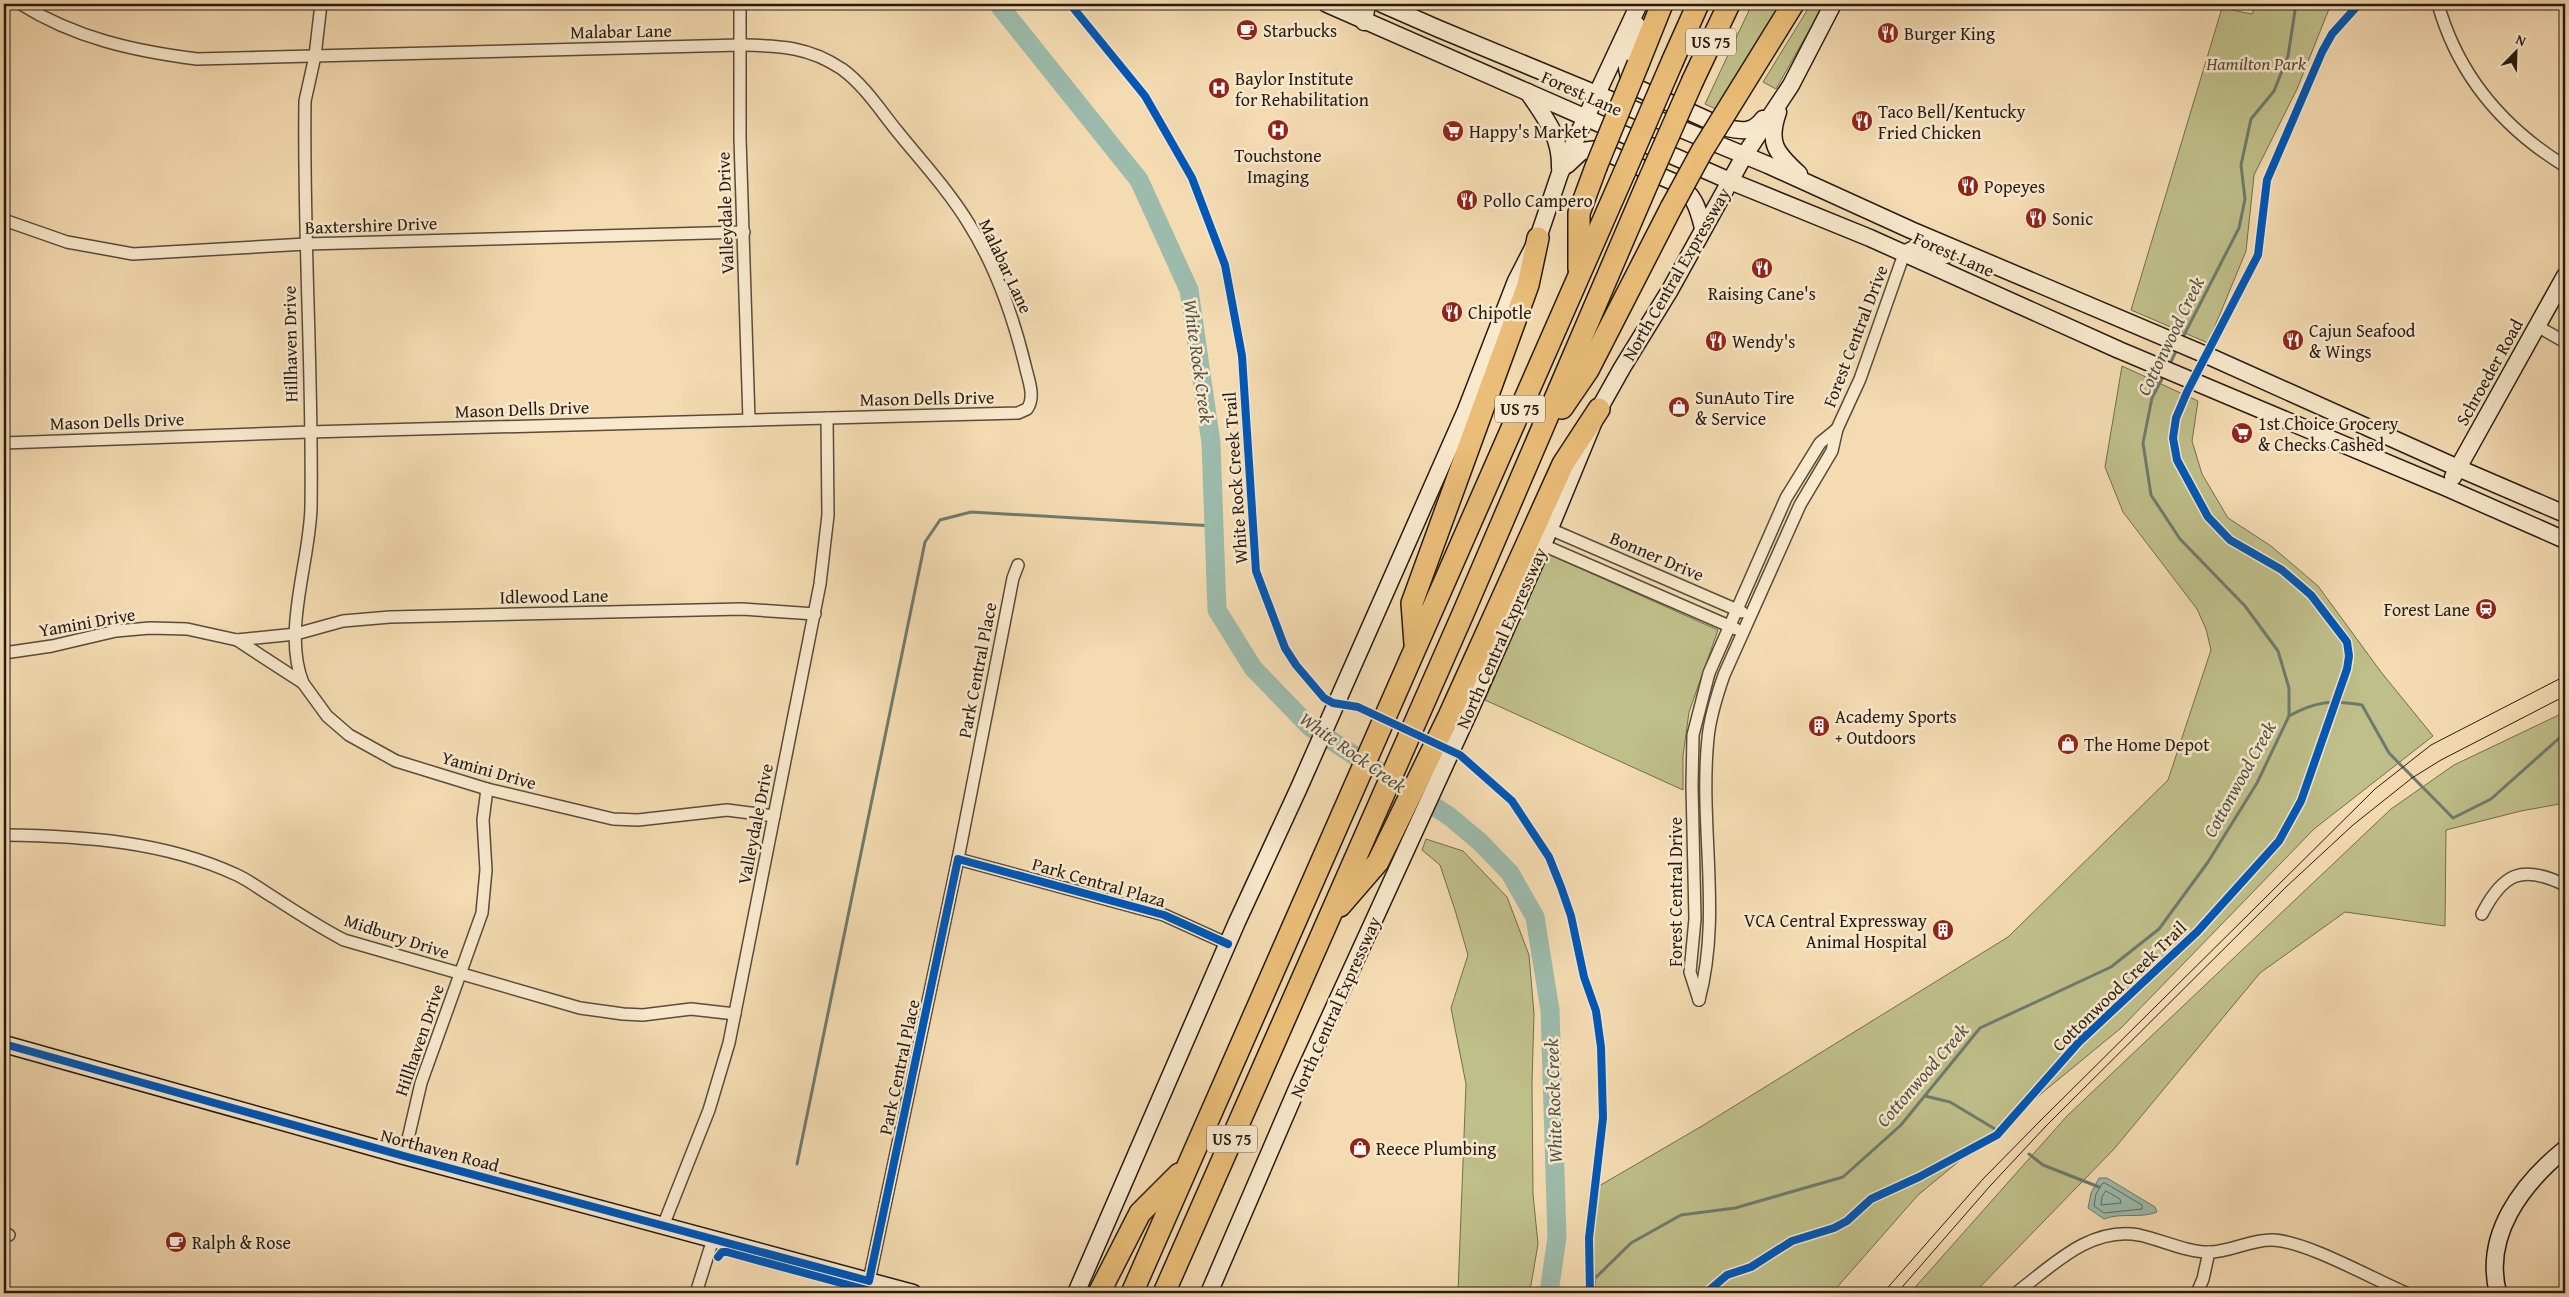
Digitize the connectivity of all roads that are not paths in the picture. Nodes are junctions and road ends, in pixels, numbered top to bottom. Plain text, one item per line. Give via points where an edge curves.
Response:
1 (21, 4) edge
2 (321, 4) edge
3 (740, 4) edge
4 (1327, 4) edge
5 (1367, 4) edge
6 (1639, 4) edge
7 (1643, 4) edge
8 (1662, 4) edge
9 (1698, 4) edge
10 (1729, 4) edge
11 (1793, 4) edge
12 (1833, 4) edge
13 (2438, 4) edge
14 (1387, 5) edge
15 (1364, 22) junction
16 (1439, 29) junction
17 (740, 45) junction
18 (315, 56) junction
19 (1528, 92) junction
20 (1596, 93) junction
21 (1784, 94) junction
22 (1585, 116) junction
23 (1744, 156) junction
24 (2565, 166) edge
25 (1560, 173) junction
26 (1730, 182) junction
27 (1821, 190) junction
28 (1778, 202) junction
29 (4, 220) edge
30 (1703, 228) junction
31 (1911, 230) junction
32 (744, 232) junction
33 (1538, 238) junction
34 (306, 244) junction
35 (1904, 254) junction
36 (2565, 276) edge
37 (1579, 278) junction
38 (2031, 281) junction
39 (2062, 294) junction
40 (2050, 319) junction
41 (2537, 326) junction
42 (2565, 342) edge
43 (1032, 397) joint
44 (2307, 400) junction
45 (1599, 409) junction
46 (827, 418) junction
47 (749, 420) junction
48 (2296, 426) junction
49 (1837, 429) junction
50 (309, 432) junction
51 (4, 443) edge
52 (1535, 448) junction
53 (2458, 468) junction
54 (2447, 488) junction
55 (2565, 514) edge
56 (1550, 528) junction
57 (2565, 540) edge
58 (1543, 545) junction
59 (1018, 566) dead end
60 (1736, 609) junction
61 (815, 614) junction
62 (1750, 616) junction
63 (1729, 626) junction
64 (1743, 632) junction
65 (296, 634) junction
66 (237, 640) junction
67 (1415, 647) junction
68 (4, 653) edge
69 (303, 683) junction
70 (1454, 725) junction
71 (1692, 786) junction
72 (1706, 788) junction
73 (487, 789) junction
74 (774, 816) junction
75 (4, 835) edge
76 (958, 858) junction
77 (2565, 885) edge
78 (2482, 914) dead end
79 (1326, 922) junction
80 (1228, 944) junction
81 (460, 974) junction
82 (735, 1014) junction
83 (4, 1044) edge
84 (2565, 1149) edge
85 (404, 1156) junction
86 (1187, 1167) junction
87 (663, 1226) junction
88 (713, 1239) junction
89 (2209, 1252) junction
90 (869, 1281) junction
91 (2386, 1289) edge
92 (696, 1293) edge
93 (913, 1293) edge
94 (1076, 1293) edge
95 (1099, 1293) edge
96 (1132, 1293) edge
97 (1164, 1293) edge
98 (1209, 1293) edge
99 (2016, 1293) edge
100 (2197, 1293) edge
101 (2406, 1293) edge
102 (2498, 1293) edge

1 - 18 street, Malabar Lane via 81,34 126,48 197,59
2 - 18 street, Hillhaven Drive
3 - 17 street, Valleydale Drive
4 - 15 main road, Forest Lane
5 - 15 main road
6 - 20 main road
7 - 21 main road via 1625,67 1635,87 1738,131 1759,125
8 - 37 highway, bridge via 1578,213
9 - 37 highway, US 75, bridge
10 - 52 highway, US 75, bridge via 1648,182
11 - 52 highway, bridge via 1702,151 1588,370
12 - 21 main road, North Central Expressway
13 - 24 street via 2457,55 2485,98 2520,136
14 - 16 main road, Forest Lane
15 - 16 main road via 1387,16
15 - 19 main road, Forest Lane
16 - 20 main road, Forest Lane
17 - 18 street, Malabar Lane
17 - 32 street, Valleydale Drive
17 - 43 street, Malabar Lane via 800,49 844,71 862,87 949,195 978,241 1012,318
18 - 34 street, Hillhaven Drive via 305,101
19 - 22 main road, Forest Lane
19 - 25 main road via 1554,131 1559,144
20 - 22 main road
20 - 23 main road, Forest Lane
21 - 23 main road, North Central Expressway
21 - 27 main road via 1772,132 1773,143 1786,162
22 - 25 main road
22 - 26 main road, Forest Lane
23 - 26 main road, North Central Expressway
23 - 27 main road, Forest Lane
25 - 30 main road via 1582,151 1606,151 1686,190 1697,206
25 - 33 main road
26 - 28 main road, Forest Lane
26 - 30 main road, North Central Expressway
27 - 31 main road, Forest Lane
28 - 31 main road via 1806,205 1888,237 1900,236
28 - 35 main road, Forest Lane
29 - 34 street, Baxtershire Drive via 67,242 133,254
30 - 45 main road, North Central Expressway
31 - 38 main road, Forest Lane
32 - 34 street, Baxtershire Drive
32 - 47 street, Valleydale Drive
33 - 67 highway via 1528,285 1412,603
33 - 80 main road via 1516,281 1466,410
34 - 50 street, Hillhaven Drive
35 - 38 main road via 1918,247 1934,250 1993,275
35 - 40 main road, Forest Lane
35 - 49 street, Forest Central Drive via 1860,379
36 - 41 main road, Schroeder Road
37 - 67 highway, US 75
38 - 39 main road, Forest Lane
39 - 40 main road
39 - 44 main road, Forest Lane
40 - 48 main road, Forest Lane
41 - 42 street
41 - 53 main road, Schroeder Road
43 - 46 street, Mason Dells Drive via 1027,409 1018,413
44 - 48 main road
44 - 53 main road, Forest Lane
45 - 56 main road, North Central Expressway
45 - 70 highway via 1563,464
46 - 47 street, Mason Dells Drive
46 - 61 street, Valleydale Drive via 828,515
47 - 50 street, Mason Dells Drive
48 - 54 main road, Forest Lane
49 - 60 street, Forest Central Drive via 1820,443 1786,498
49 - 62 street, Forest Central Drive via 1832,451 1800,505
50 - 51 street, Mason Dells Drive
50 - 65 street, Hillhaven Drive via 310,524
52 - 79 highway, US 75
53 - 54 main road, Schroeder Road
53 - 55 main road, Forest Lane
54 - 57 main road, Forest Lane
56 - 58 main road, North Central Expressway
56 - 60 street, Bonner Drive
58 - 63 street, Bonner Drive
58 - 70 main road, North Central Expressway
59 - 76 street, Park Central Place
60 - 62 street, Bonner Drive
60 - 63 street, Forest Central Drive
61 - 65 street, Idlewood Lane via 742,609 390,617 343,621
61 - 74 street, Valleydale Drive
62 - 64 street, Forest Central Drive
63 - 64 street, Bonner Drive
63 - 71 street, Forest Central Drive via 1701,699 1693,735
64 - 72 street, Forest Central Drive via 1715,703 1708,737
65 - 66 street, Yamini Drive
65 - 69 street, Hillhaven Drive via 299,673
66 - 68 street, Yamini Drive via 186,629 150,628 116,631
66 - 69 street, Yamini Drive
67 - 86 highway, US 75
69 - 73 street, Yamini Drive via 327,716 371,750
70 - 79 highway via 1378,862
70 - 98 main road, North Central Expressway via 1409,842
71 - 72 street
71 - 72 street, Forest Central Drive via 1695,919 1690,972 1699,1000 1707,972 1711,919
73 - 74 street, Yamini Drive via 613,818 638,820 727,810
73 - 81 street, Hillhaven Drive via 483,820 486,870 482,913
74 - 82 street, Valleydale Drive
75 - 81 street, Midbury Drive via 116,841 157,848 208,863 239,876 344,940
76 - 80 street, Park Central Plaza via 1164,915
76 - 90 street, Park Central Place
77 - 78 street via 2534,874 2504,880
79 - 97 highway, US 75
80 - 94 main road
81 - 82 street, Midbury Drive via 602,1012 643,1015 709,1010
81 - 85 street, Hillhaven Drive via 421,1083
82 - 87 street, Valleydale Drive via 709,1110
83 - 85 main road, Northaven Road
84 - 102 main road via 2528,1185 2503,1224 2494,1264
85 - 87 main road, Northaven Road
86 - 95 highway via 1140,1213
86 - 96 highway, US 75
87 - 88 main road, Northaven Road
88 - 90 main road, Northaven Road
88 - 92 street
89 - 91 street via 2271,1240 2293,1243
89 - 99 street via 2138,1235 2106,1236 2081,1245
89 - 100 street
90 - 93 main road, Northaven Road
91 - 101 street

